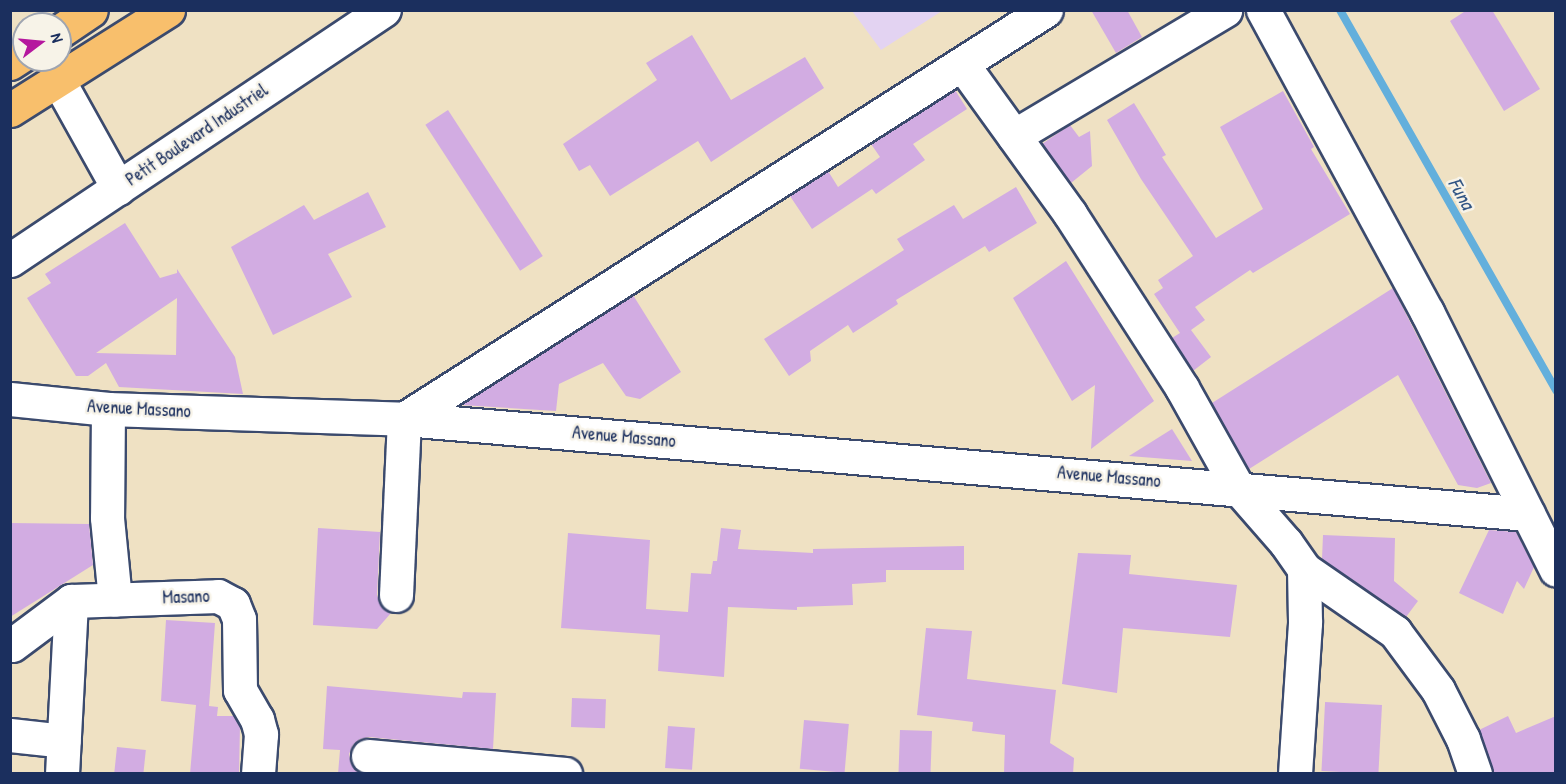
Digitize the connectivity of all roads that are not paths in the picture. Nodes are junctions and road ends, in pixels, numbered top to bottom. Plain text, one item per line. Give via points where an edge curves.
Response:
1 (91, 10) edge
2 (168, 10) edge
3 (384, 10) edge
4 (1046, 10) edge
5 (1226, 10) edge
6 (1263, 10) edge
7 (72, 23) edge
8 (962, 64) junction
9 (58, 80) junction
10 (10, 110) edge
11 (1014, 136) junction
12 (118, 188) junction
13 (10, 260) edge
14 (10, 399) edge
15 (108, 409) junction
16 (404, 419) junction
17 (1238, 488) junction
18 (1528, 514) junction
19 (1304, 569) junction
20 (1556, 570) edge
21 (396, 595) dead end
22 (115, 600) junction
23 (71, 601) junction
24 (12, 645) dead end
25 (10, 735) edge
26 (64, 741) junction
27 (368, 756) dead end
28 (430, 767) edge
29 (62, 774) edge
30 (258, 774) edge
31 (565, 774) edge
32 (1295, 774) edge
33 (1475, 774) edge

1 - 7 main road
2 - 9 main road
3 - 12 street, Petit Boulevard Industriel
4 - 8 street
5 - 11 street
6 - 18 street via 1427,312
8 - 11 street
8 - 16 street
9 - 10 main road
9 - 12 street
11 - 17 street via 1070,214 1176,378
12 - 13 street, Petit Boulevard Industriel
14 - 15 street, Avenue Massano
15 - 16 street, Avenue Massano
15 - 22 street via 107,518
16 - 17 street, Avenue Massano
16 - 21 street
17 - 18 street, Avenue Massano
17 - 19 street
18 - 20 street
19 - 32 street via 1305,623
19 - 33 street via 1395,632 1438,690 1463,739
22 - 23 street, Masano
22 - 30 street, Masano via 218,596 233,604 239,619 240,690 261,734
23 - 24 street
23 - 26 street
25 - 26 street
26 - 29 street
27 - 28 street
28 - 31 street

